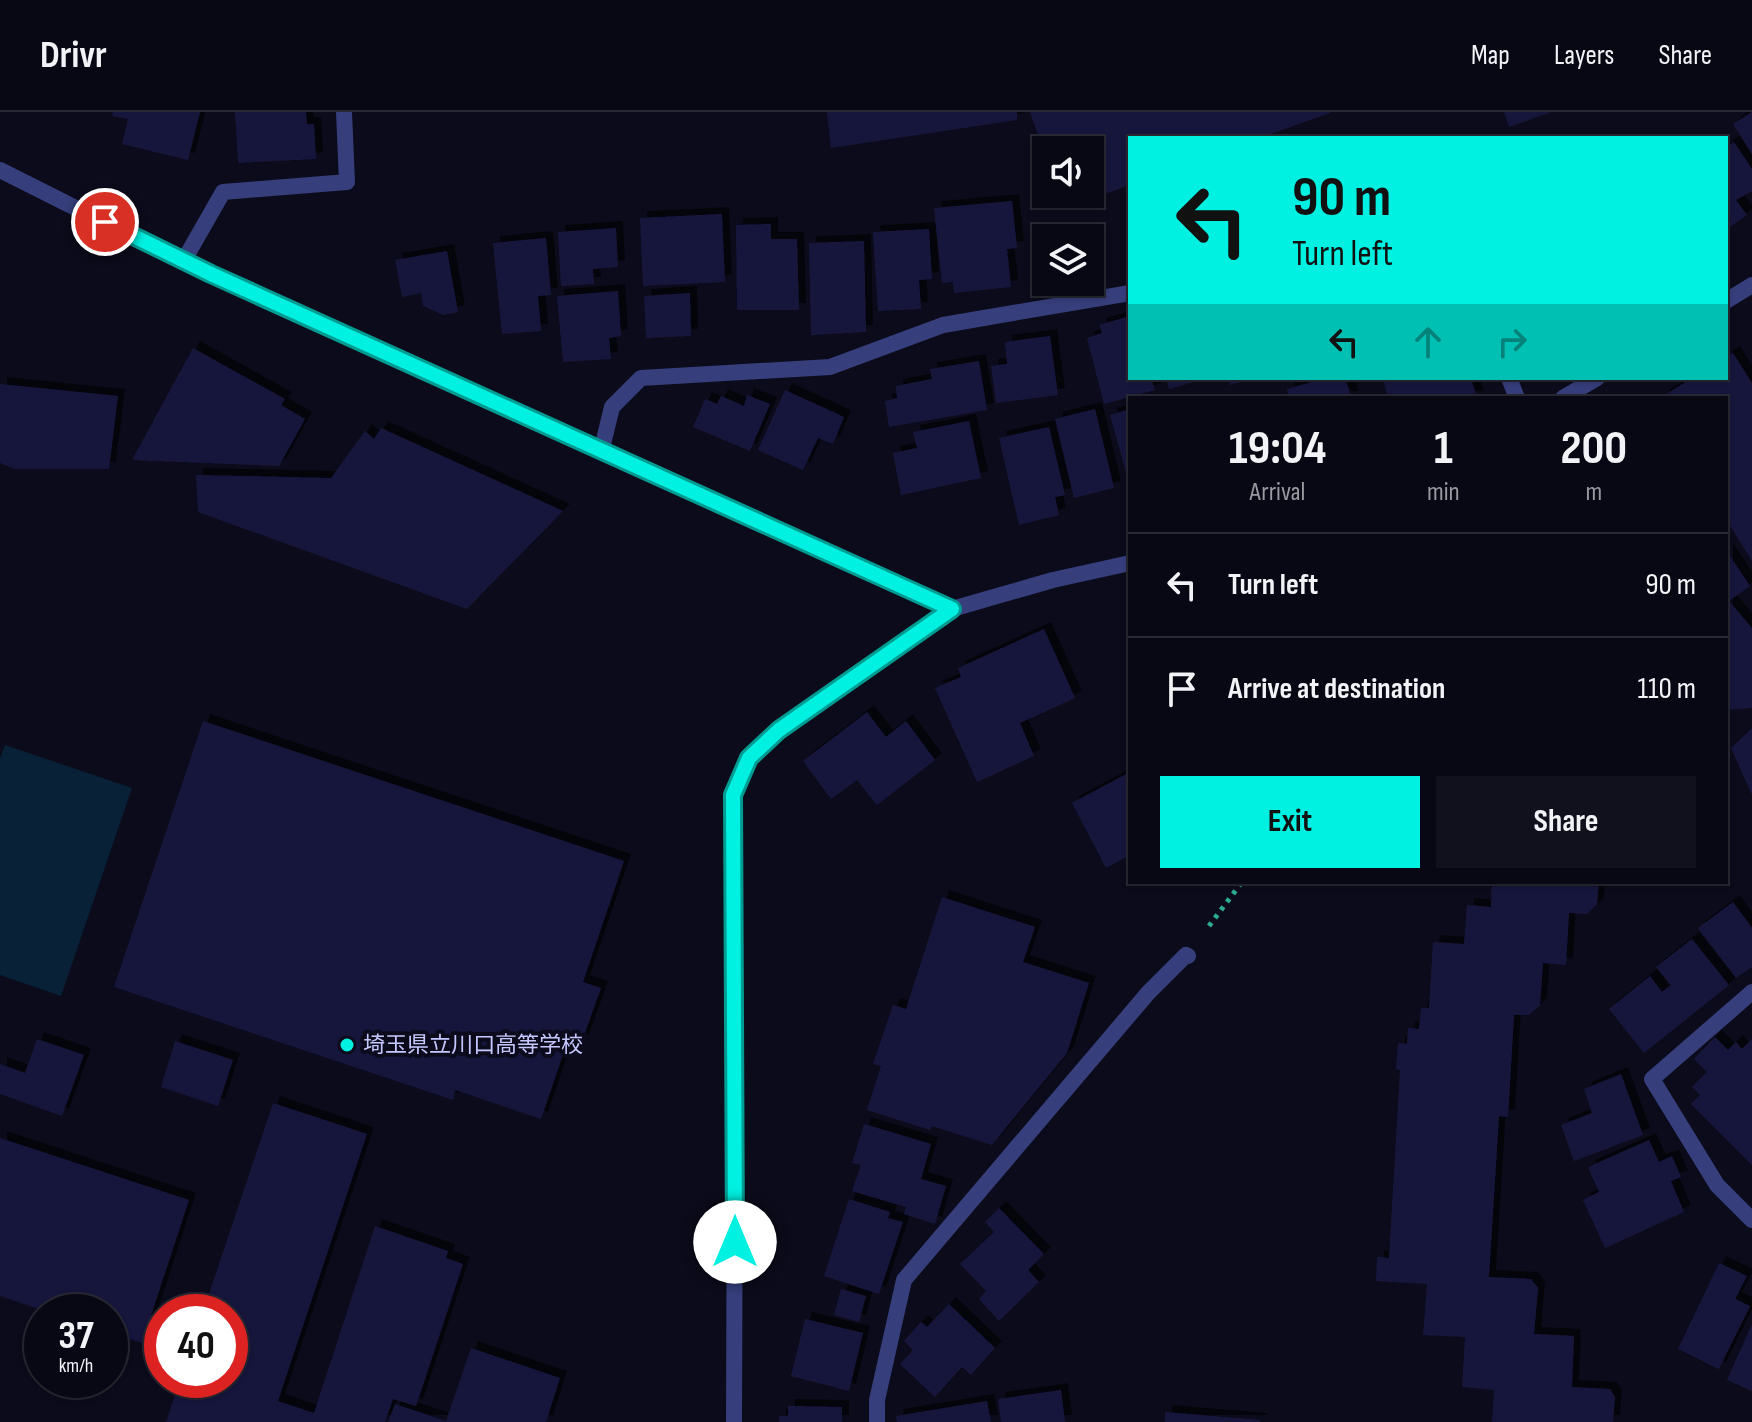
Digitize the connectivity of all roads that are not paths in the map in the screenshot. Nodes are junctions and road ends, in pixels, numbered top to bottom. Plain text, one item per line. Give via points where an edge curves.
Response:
1 (344, 112) edge
2 (0, 170) edge
3 (183, 262) junction
4 (1752, 285) edge
5 (1128, 293) edge
6 (1728, 300) edge
7 (1594, 380) edge
8 (1566, 396) edge
9 (601, 452) junction
10 (1128, 563) edge
11 (952, 609) junction
12 (1187, 955) road end
13 (1752, 992) edge
14 (1752, 1220) edge
15 (734, 1422) edge
16 (877, 1422) edge

1 - 3 street via 347,182 223,192
2 - 3 street
3 - 9 street
4 - 6 street
5 - 9 street via 943,325 830,367 641,378 612,407
7 - 8 street
9 - 11 street
10 - 11 street
11 - 15 street via 779,730 749,758 733,795
12 - 16 street via 1148,993 904,1280 877,1400
13 - 14 street via 1652,1079 1717,1185

